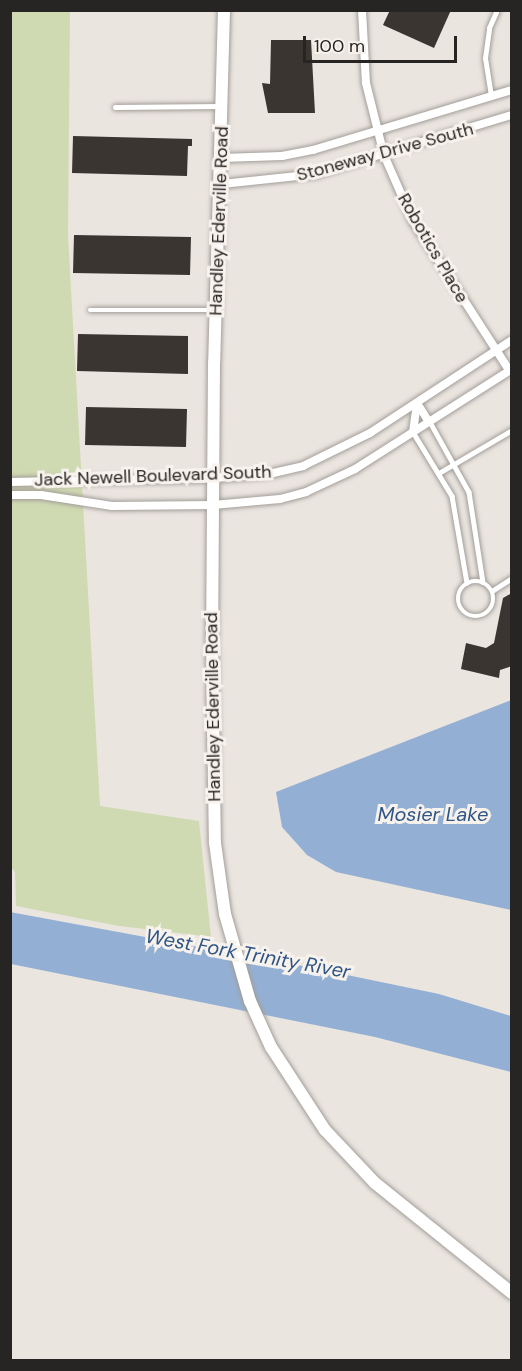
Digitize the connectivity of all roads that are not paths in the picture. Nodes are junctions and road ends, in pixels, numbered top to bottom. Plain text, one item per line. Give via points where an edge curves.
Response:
1 (224, 10) edge
2 (362, 10) edge
3 (498, 10) edge
4 (512, 90) edge
5 (491, 96) junction
6 (223, 106) junction
7 (115, 108) dead end
8 (512, 115) edge
9 (377, 131) junction
10 (384, 155) junction
11 (222, 158) junction
12 (222, 184) junction
13 (90, 310) dead end
14 (216, 310) junction
15 (512, 340) edge
16 (496, 350) junction
17 (510, 370) edge
18 (417, 403) junction
19 (429, 422) junction
20 (512, 430) edge
21 (413, 432) junction
22 (454, 465) junction
23 (439, 473) junction
24 (213, 478) junction
25 (10, 482) edge
26 (10, 495) edge
27 (213, 505) junction
28 (512, 578) edge
29 (483, 582) junction
30 (467, 583) junction
31 (492, 591) junction
32 (512, 1293) edge

1 - 6 main road, Handley Ederville Road
2 - 9 street, Robotics Place via 366,83
3 - 5 lane via 489,28 485,58
4 - 5 street, Stoneway Drive South
5 - 9 street, Stoneway Drive South
6 - 7 lane
6 - 11 main road, Handley Ederville Road
8 - 10 street, Stoneway Drive South
9 - 10 street, Robotics Place
9 - 11 street, Stoneway Drive South via 282,156
10 - 12 street, Stoneway Drive South via 316,174
10 - 16 street, Robotics Place via 413,221
11 - 12 main road, Handley Ederville Road
12 - 14 main road, Handley Ederville Road
13 - 14 lane
14 - 24 main road, Handley Ederville Road
15 - 16 street, Jack Newell Boulevard South
16 - 17 street, Robotics Place
16 - 18 street, Jack Newell Boulevard South
17 - 19 street, Jack Newell Boulevard South
18 - 19 street
18 - 21 street
18 - 24 street, Jack Newell Boulevard South via 370,433 303,466 269,474
19 - 21 street, Jack Newell Boulevard South
19 - 22 lane
20 - 22 lane
21 - 23 lane
21 - 27 street, Jack Newell Boulevard South via 355,469 306,492 257,502
22 - 23 lane
22 - 29 lane via 472,501
23 - 30 lane via 452,496
24 - 25 street, Jack Newell Boulevard South
24 - 27 main road, Handley Ederville Road
26 - 27 street, Jack Newell Boulevard South via 41,495 112,506
27 - 32 main road, Handley Ederville Road via 215,843 225,914 250,1001 301,1096 338,1145 383,1191
28 - 31 lane
29 - 30 lane
29 - 31 lane
30 - 31 lane via 458,600 470,615 490,610

